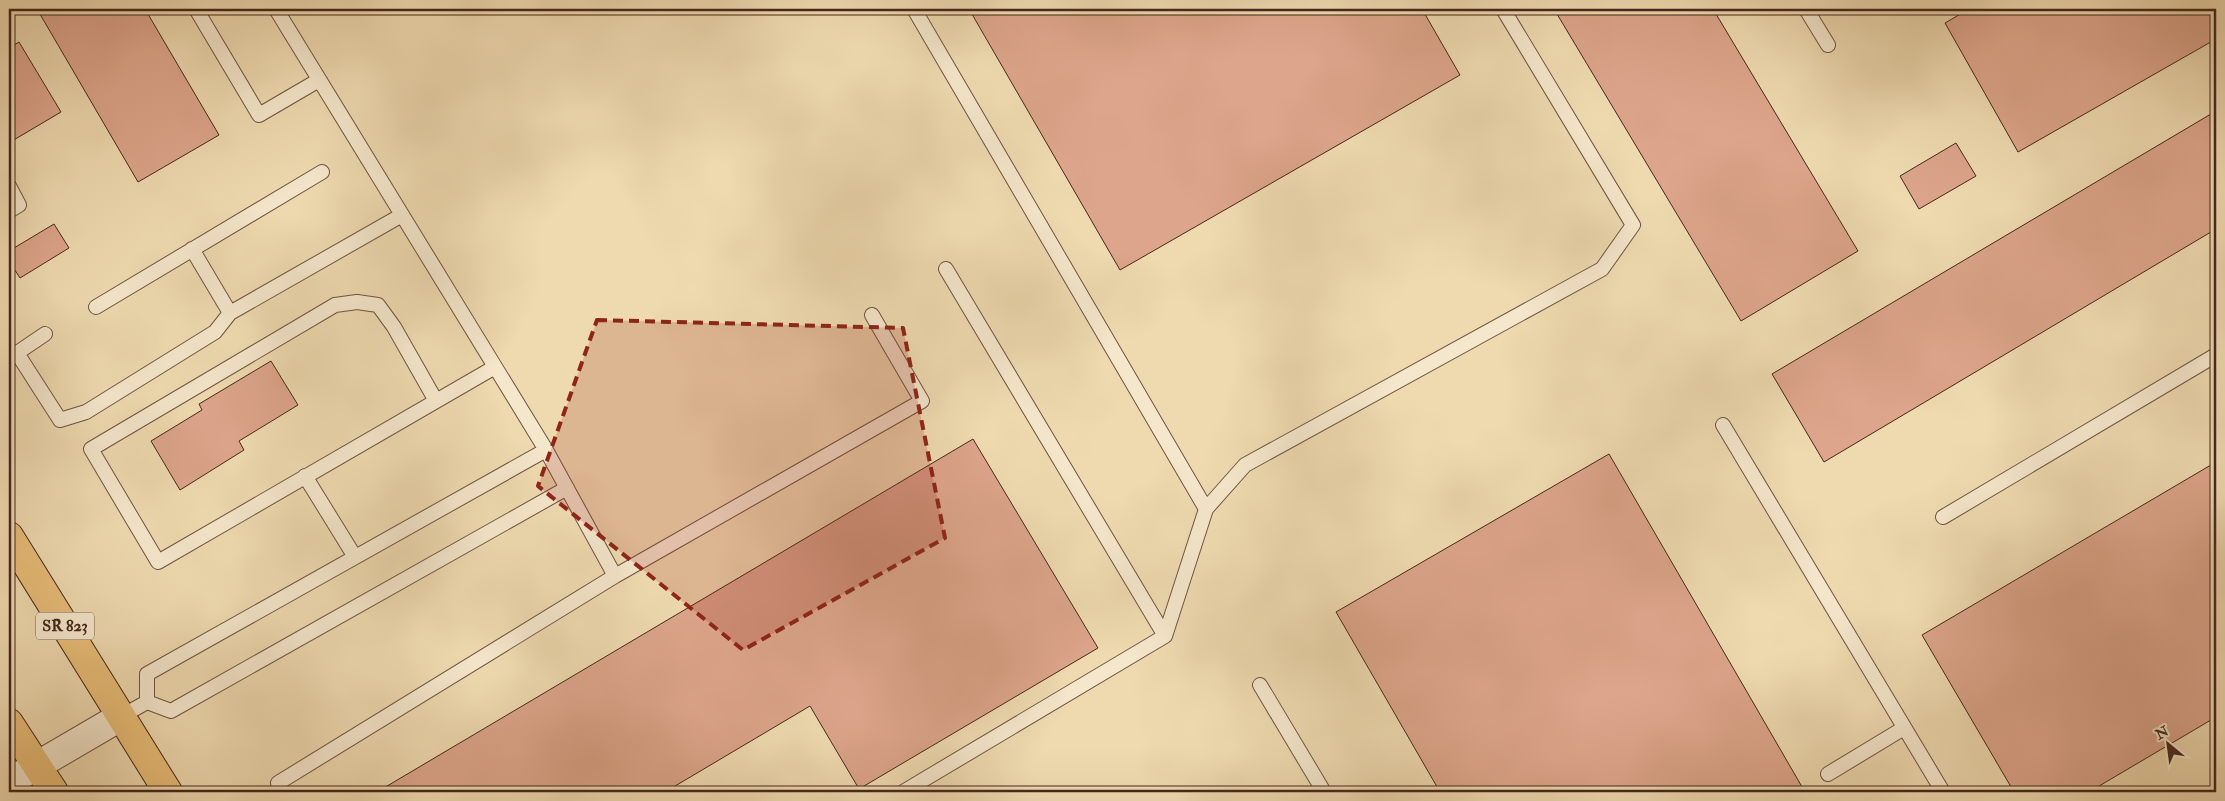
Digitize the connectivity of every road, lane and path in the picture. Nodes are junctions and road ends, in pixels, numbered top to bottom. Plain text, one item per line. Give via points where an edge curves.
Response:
1 (196, 9) edge
2 (276, 9) edge
3 (914, 9) edge
4 (1503, 9) edge
5 (1806, 9) edge
6 (1828, 45) dead end
7 (319, 80) junction
8 (322, 172) dead end
9 (9, 186) edge
10 (9, 211) edge
11 (402, 215) junction
12 (192, 249) junction
13 (946, 269) dead end
14 (96, 307) dead end
15 (230, 313) junction
16 (872, 315) dead end
17 (45, 334) dead end
18 (2216, 355) edge
19 (495, 367) junction
20 (436, 401) junction
21 (1724, 425) dead end
22 (546, 450) junction
23 (305, 476) junction
24 (566, 488) junction
25 (1206, 509) junction
26 (1943, 517) dead end
27 (9, 536) edge
28 (355, 557) junction
29 (615, 576) junction
30 (1165, 636) junction
31 (1260, 684) dead end
32 (148, 702) junction
33 (122, 716) junction
34 (9, 723) edge
35 (1904, 728) junction
36 (36, 766) junction
37 (1828, 774) dead end
38 (9, 782) edge
39 (54, 792) edge
40 (168, 792) edge
41 (283, 792) edge
42 (903, 792) edge
43 (1324, 792) edge
44 (1943, 792) edge

1 - 7 lane via 259,115
2 - 7 lane
3 - 25 lane
4 - 25 lane via 1633,225 1602,270 1245,465
5 - 6 lane
7 - 11 lane
8 - 12 lane
9 - 10 lane via 19,204
11 - 15 lane
11 - 19 lane
12 - 14 lane
12 - 15 lane
13 - 30 lane
15 - 17 lane via 216,332 86,412 60,420 17,353
16 - 29 lane via 922,401
18 - 26 lane
19 - 20 lane
19 - 22 lane
20 - 23 lane
20 - 23 lane via 378,305 357,302 335,305 91,449 158,562
21 - 35 lane
22 - 24 lane
22 - 28 lane
23 - 28 lane
24 - 29 lane
24 - 32 lane via 171,711
25 - 30 lane
27 - 33 main road, SR 823
28 - 32 lane via 147,674
29 - 41 lane via 278,783
30 - 42 lane
31 - 43 lane
32 - 33 lane
33 - 36 street
33 - 40 main road, SR 823
34 - 36 main road
35 - 37 lane
35 - 44 lane
36 - 38 street
36 - 39 main road

